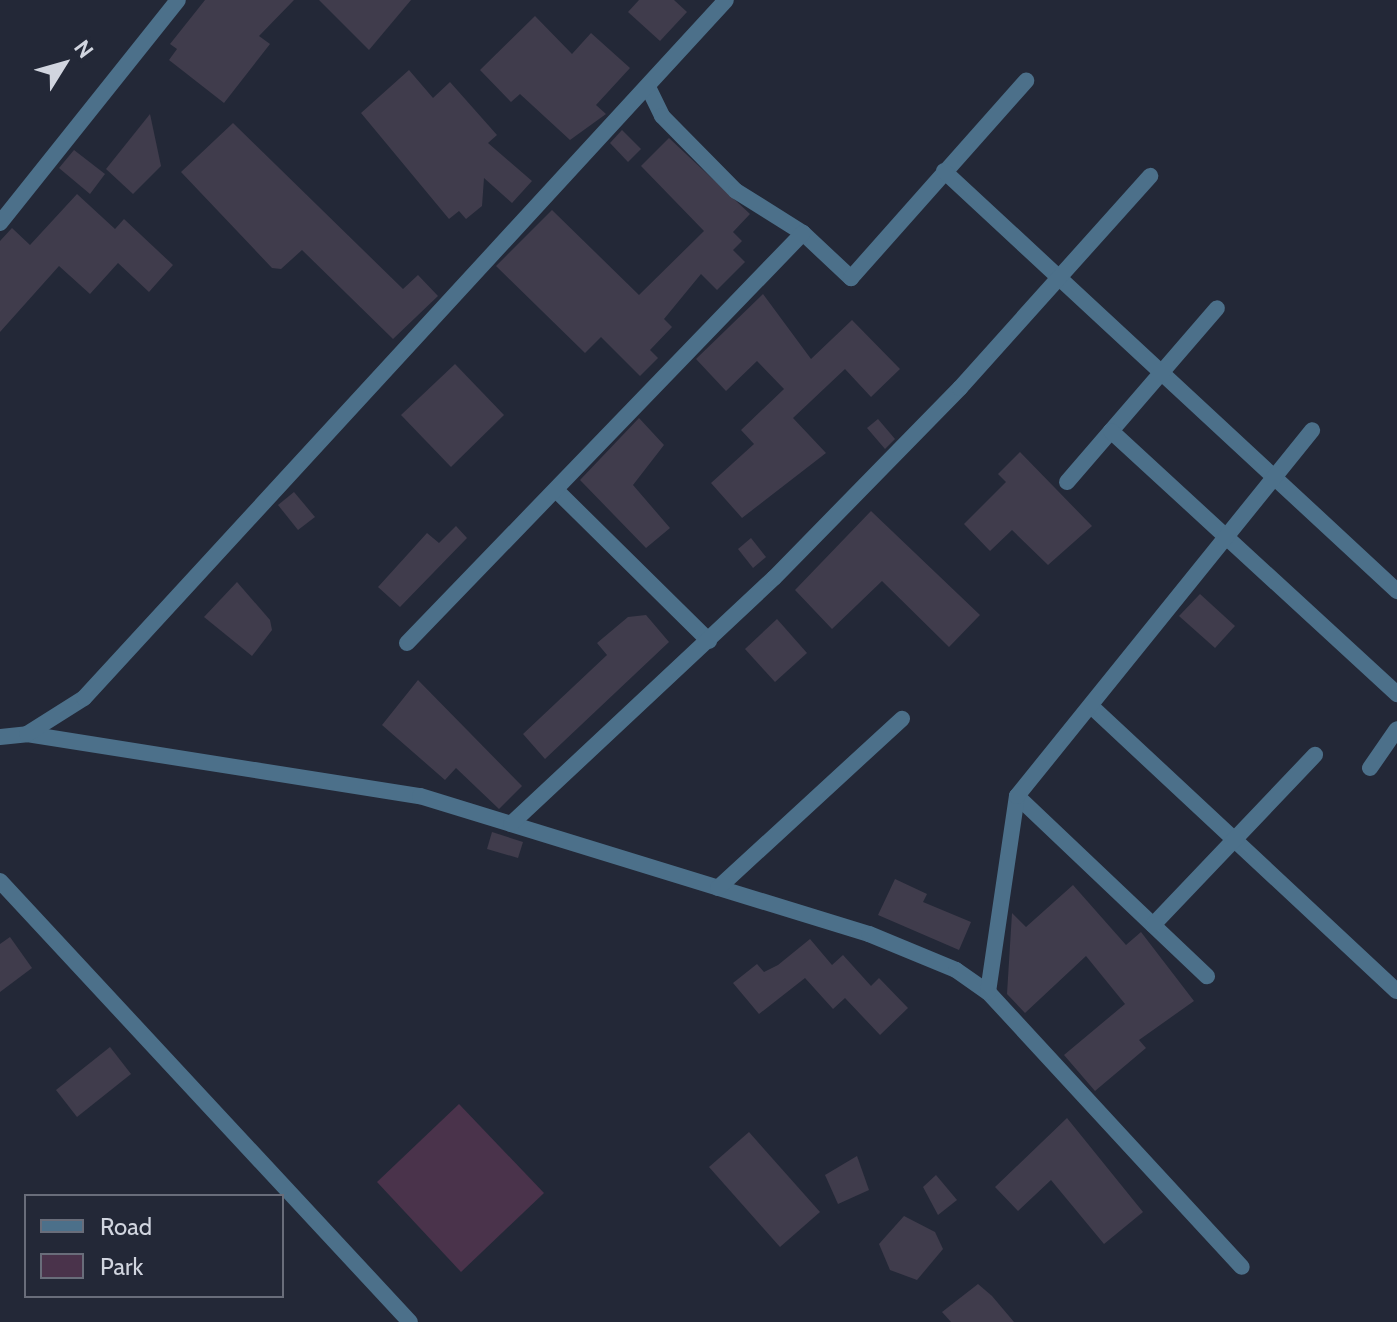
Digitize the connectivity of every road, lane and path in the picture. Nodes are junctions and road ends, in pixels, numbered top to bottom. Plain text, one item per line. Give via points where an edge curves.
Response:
1 (178, 0) edge
2 (726, 0) edge
3 (1026, 81) dead end
4 (648, 87) junction
5 (944, 171) junction
6 (1150, 176) dead end
7 (0, 223) edge
8 (803, 233) junction
9 (1057, 277) junction
10 (1217, 308) dead end
11 (1160, 372) junction
12 (1312, 430) dead end
13 (1111, 431) junction
14 (1273, 477) junction
15 (1067, 482) dead end
16 (556, 490) junction
17 (1227, 535) junction
18 (1397, 591) edge
19 (709, 641) junction
20 (407, 643) dead end
21 (1397, 694) edge
22 (1091, 706) junction
23 (902, 719) dead end
24 (1397, 729) edge
25 (27, 734) junction
26 (0, 737) edge
27 (1315, 755) dead end
28 (1370, 768) dead end
29 (1017, 796) junction
30 (511, 824) junction
31 (1237, 837) junction
32 (0, 881) edge
33 (718, 888) junction
34 (1153, 925) junction
35 (1207, 976) dead end
36 (1397, 991) edge
37 (988, 992) junction
38 (1242, 1267) dead end
39 (410, 1322) edge

1 - 7 street
2 - 4 street
3 - 5 street
4 - 8 street via 662,116 736,191
4 - 25 street via 84,698
5 - 8 street via 851,278
5 - 9 street
6 - 9 street
8 - 16 street
9 - 11 street
9 - 19 street via 960,388
10 - 11 street
11 - 13 street
11 - 14 street
12 - 14 street
13 - 15 street
13 - 17 street
14 - 17 street
14 - 18 street
16 - 19 street
16 - 20 street
17 - 21 street
17 - 22 street
19 - 30 street
22 - 29 street
22 - 31 street
23 - 33 street
24 - 28 street
25 - 26 street
25 - 30 street via 420,796
27 - 31 street
29 - 34 street
29 - 37 street
30 - 33 street
31 - 34 street
31 - 36 street
32 - 39 street
33 - 37 street via 869,934 956,970
34 - 35 street
37 - 38 street

